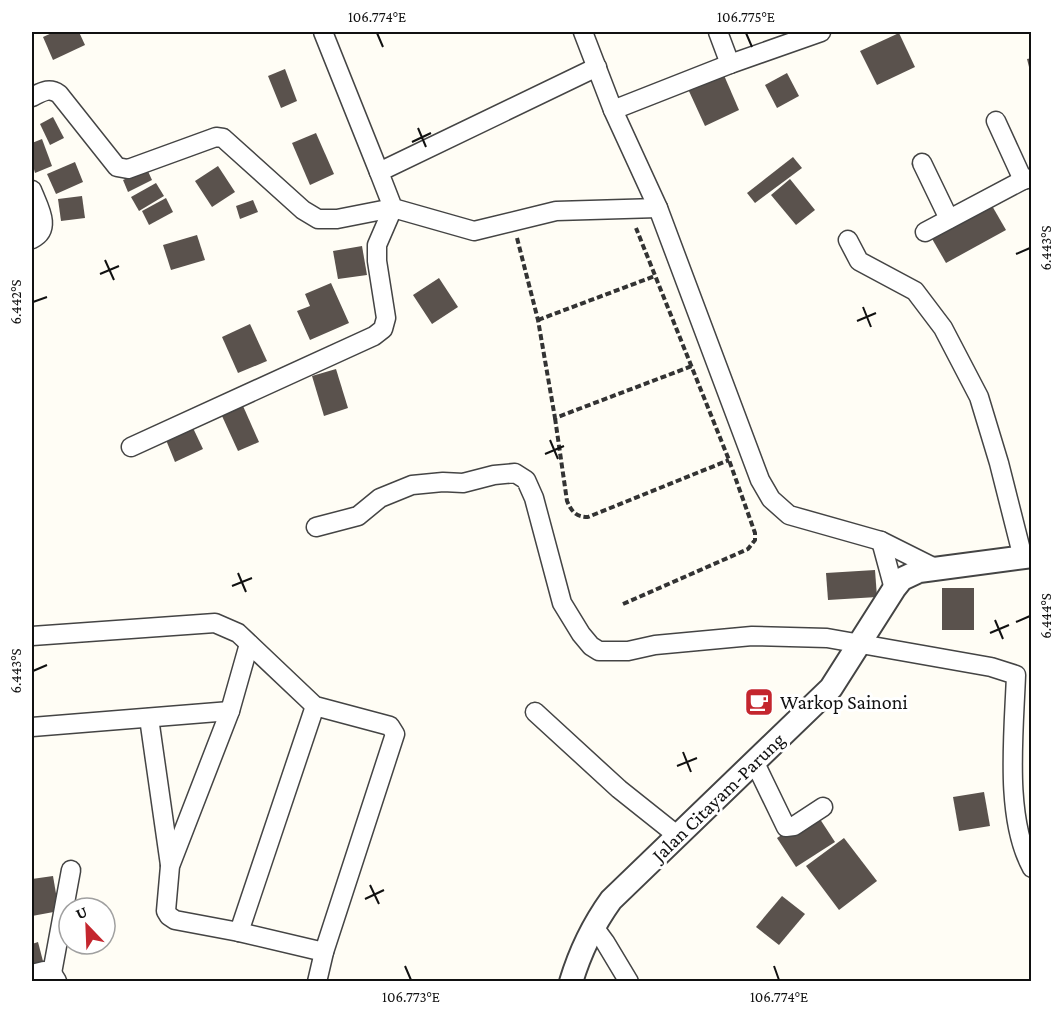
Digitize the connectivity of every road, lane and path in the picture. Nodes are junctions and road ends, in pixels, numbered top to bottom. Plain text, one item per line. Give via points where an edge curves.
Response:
1 (323, 32) edge
2 (583, 32) edge
3 (718, 32) edge
4 (821, 32) edge
5 (730, 64) junction
6 (597, 67) junction
7 (32, 97) edge
8 (613, 110) junction
9 (996, 121) dead end
10 (922, 163) dead end
11 (379, 172) junction
12 (1027, 179) edge
13 (32, 190) edge
14 (658, 208) junction
15 (629, 210) junction
16 (949, 219) junction
17 (387, 221) junction
18 (513, 221) junction
19 (925, 232) dead end
20 (32, 239) edge
21 (848, 240) dead end
22 (655, 276) junction
23 (538, 320) junction
24 (692, 366) junction
25 (555, 417) junction
26 (131, 447) dead end
27 (729, 460) junction
28 (316, 527) dead end
29 (881, 541) junction
30 (1027, 557) edge
31 (935, 568) junction
32 (623, 604) dead end
33 (884, 604) junction
34 (32, 636) edge
35 (249, 644) junction
36 (858, 645) junction
37 (1024, 676) edge
38 (315, 706) junction
39 (230, 711) junction
40 (535, 712) dead end
41 (149, 718) junction
42 (32, 726) edge
43 (755, 763) junction
44 (823, 807) dead end
45 (678, 836) junction
46 (170, 866) junction
47 (1032, 868) edge
48 (70, 870) dead end
49 (594, 927) junction
50 (238, 932) junction
51 (324, 952) junction
52 (32, 974) edge
53 (55, 977) edge
54 (316, 981) edge
55 (571, 981) edge
56 (629, 981) edge

1 - 11 street
2 - 6 street
3 - 5 street
4 - 5 street
5 - 8 street
6 - 8 street
6 - 11 street
7 - 17 street via 54,90 122,169 216,137 224,138 318,219
8 - 14 street
9 - 12 street
10 - 16 street
11 - 17 street
12 - 16 street
13 - 20 street via 44,221 42,231
14 - 15 street
14 - 29 street via 760,480 771,499 789,515
15 - 18 street via 556,211
15 - 22 path
16 - 19 street
17 - 18 street via 474,231
17 - 26 street via 377,245 386,318 383,329
18 - 23 path
21 - 30 street via 859,261 915,291 943,328 980,397
22 - 23 path
22 - 24 path
23 - 25 path
24 - 25 path
24 - 27 path
25 - 27 path via 567,501 579,517 588,517
27 - 32 path via 755,533 752,545
28 - 36 street via 358,516 380,498 411,485 464,483 515,473 526,480 534,498 562,603 581,634 599,651 752,636 827,638
29 - 31 street
29 - 33 street
30 - 31 street, Jalan Citayam-Parung
31 - 33 street, Jalan Citayam-Parung via 909,575
33 - 36 street, Jalan Citayam-Parung
34 - 35 street via 215,623 229,627
35 - 38 street
35 - 39 street
36 - 37 street
36 - 43 street, Jalan Citayam-Parung via 831,688
37 - 47 street via 1013,768 1016,822
38 - 50 street
38 - 51 street via 390,726 395,734
39 - 41 street
39 - 46 street
40 - 45 street via 619,789
41 - 42 street
41 - 46 street
43 - 44 street via 786,827
43 - 45 street, Jalan Citayam-Parung
45 - 49 street, Jalan Citayam-Parung via 611,900
46 - 50 street via 166,903 169,916
48 - 53 street
49 - 55 street, Jalan Citayam-Parung
49 - 56 street
50 - 51 street
51 - 54 street
52 - 53 street via 44,971

